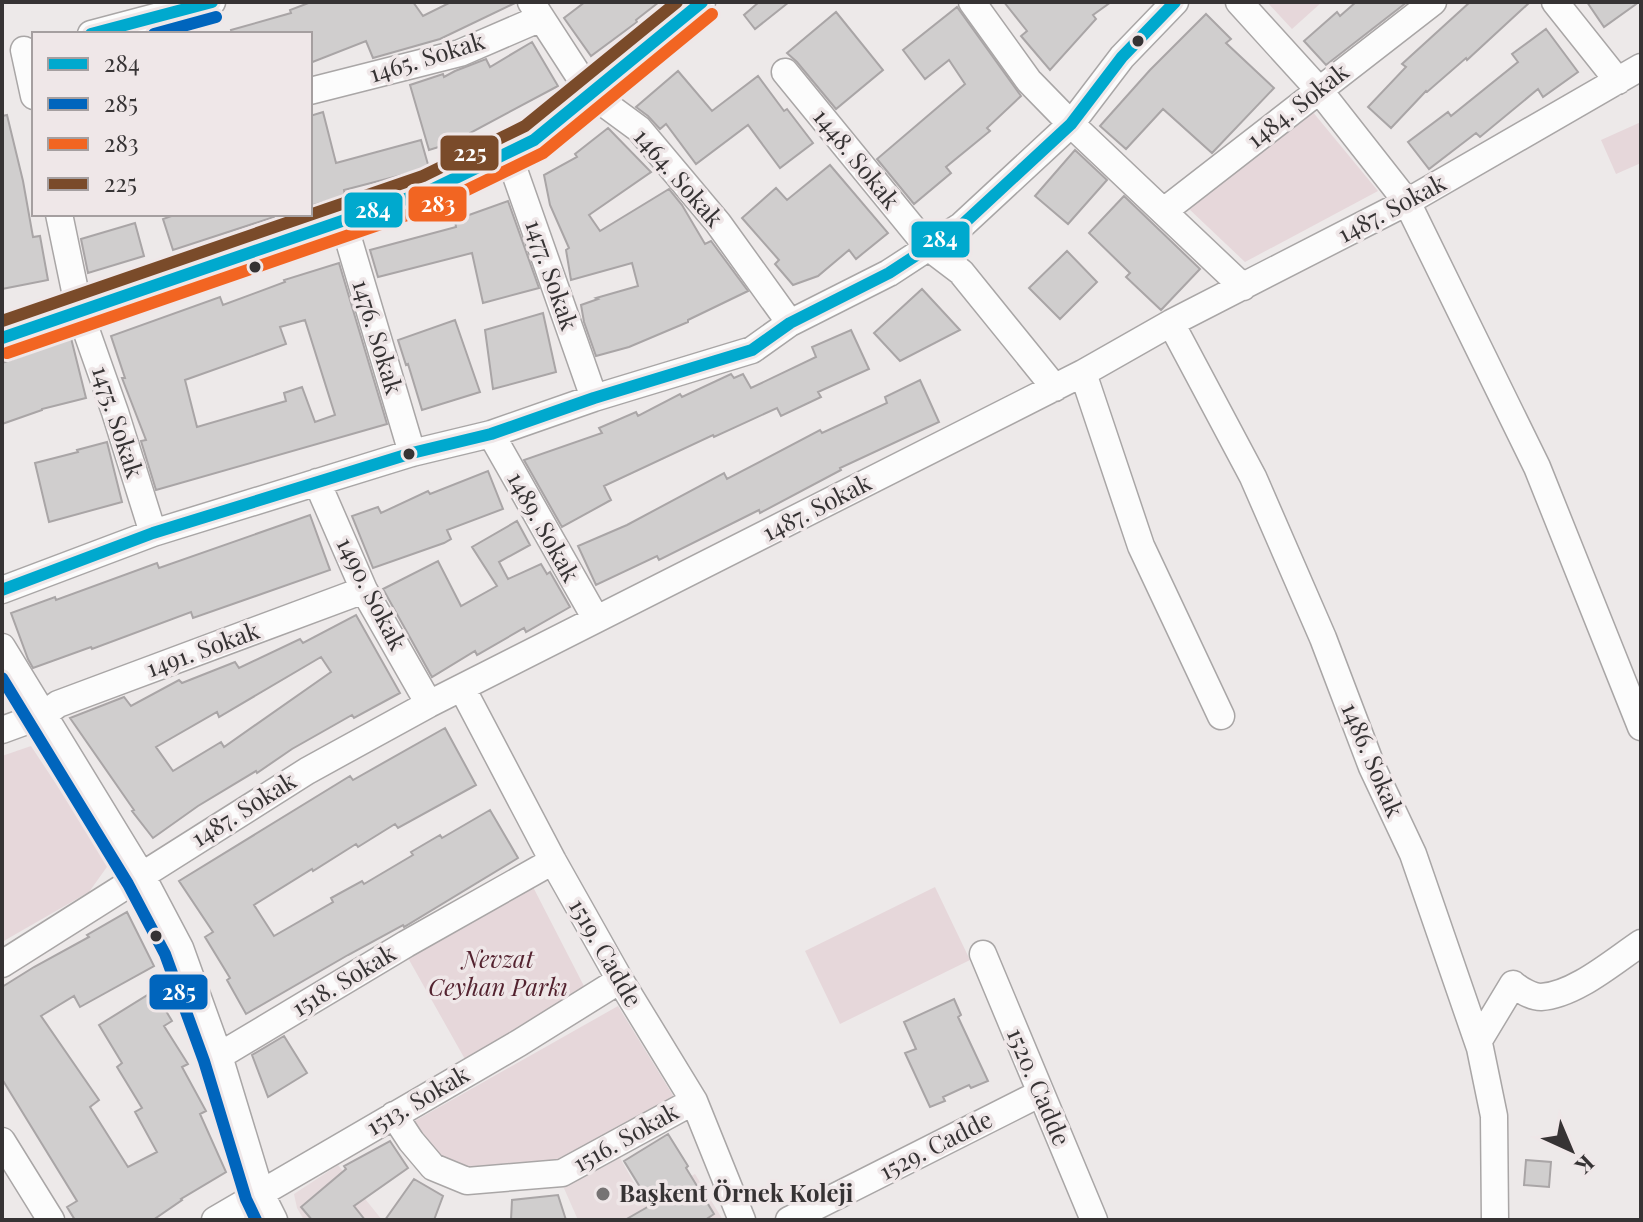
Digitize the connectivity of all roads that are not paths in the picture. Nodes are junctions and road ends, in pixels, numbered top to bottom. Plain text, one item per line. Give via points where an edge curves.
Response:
1 (212, 2) edge
2 (702, 2) edge
3 (972, 2) edge
4 (1175, 2) edge
5 (1239, 2) edge
6 (1433, 2) edge
7 (1555, 2) edge
8 (536, 10) edge
9 (99, 32) edge
10 (20, 51) edge
11 (1641, 67) edge
12 (785, 72) dead end
13 (1618, 81) junction
14 (32, 90) edge
15 (312, 90) edge
16 (1319, 90) junction
17 (590, 93) junction
18 (1071, 124) junction
19 (508, 153) junction
20 (1407, 202) junction
21 (1164, 211) junction
22 (59, 216) edge
23 (343, 221) junction
24 (928, 247) junction
25 (1243, 287) junction
26 (79, 310) junction
27 (790, 323) junction
28 (1171, 323) junction
29 (2, 338) edge
30 (1083, 373) junction
31 (1055, 388) junction
32 (594, 398) junction
33 (491, 434) junction
34 (412, 453) junction
35 (317, 482) junction
36 (153, 533) junction
37 (2, 590) edge
38 (364, 590) junction
39 (596, 619) junction
40 (2, 647) edge
41 (462, 688) junction
42 (429, 704) junction
43 (43, 715) junction
44 (1221, 716) dead end
45 (1641, 727) edge
46 (2, 730) edge
47 (553, 861) junction
48 (142, 876) junction
49 (1641, 943) edge
50 (983, 954) dead end
51 (2, 964) edge
52 (620, 980) junction
53 (1478, 1042) junction
54 (219, 1056) junction
55 (1041, 1093) junction
56 (694, 1101) junction
57 (394, 1115) junction
58 (2, 1141) edge
59 (261, 1194) junction
60 (51, 1220) edge
61 (215, 1220) edge
62 (274, 1220) edge
63 (742, 1220) edge
64 (789, 1220) edge
65 (1094, 1220) edge
66 (1495, 1220) edge

1 - 9 street
2 - 17 street
3 - 18 street via 1029,81
4 - 18 street via 1122,57
5 - 16 street
6 - 16 street, 1484. Sokak
7 - 13 street
8 - 15 street, 1465. Sokak via 460,53
8 - 17 street, 1464. Sokak
10 - 14 street
11 - 13 street, 1487. Sokak
12 - 24 street, 1448. Sokak
13 - 20 street, 1487. Sokak
16 - 20 street
16 - 21 street, 1484. Sokak
17 - 19 street via 534,140
17 - 27 street, 1464. Sokak via 639,129 718,223
18 - 21 street
18 - 24 street via 961,226
19 - 23 street via 429,191
19 - 32 street, 1477. Sokak
20 - 25 street, 1487. Sokak
20 - 45 street via 1537,467
21 - 25 street
22 - 26 street, 1475. Sokak
23 - 26 street
23 - 34 street, 1476. Sokak
24 - 27 street
24 - 31 street, 1448. Sokak via 961,272
25 - 28 street, 1487. Sokak
26 - 29 street
26 - 36 street, 1475. Sokak
27 - 32 street via 752,350
28 - 30 street, 1487. Sokak
28 - 53 street, 1486. Sokak via 1253,477 1289,558 1372,767 1413,854
30 - 31 street, 1487. Sokak
30 - 44 street via 1141,546
31 - 39 street, 1487. Sokak
32 - 33 street
33 - 34 street
33 - 39 street, 1489. Sokak
34 - 35 street
35 - 36 street
35 - 38 street, 1490. Sokak
36 - 37 street
38 - 42 street, 1490. Sokak
38 - 43 street, 1491. Sokak via 58,704
39 - 41 street, 1487. Sokak
40 - 43 street
41 - 42 street, 1487. Sokak
41 - 47 street, 1519. Cadde
42 - 48 street, 1487. Sokak via 307,771
43 - 46 street, 1491. Sokak
43 - 48 street
47 - 52 street, 1519. Cadde
47 - 54 street, 1518. Sokak
48 - 51 street, 1487. Sokak
48 - 54 street via 180,948
49 - 53 street via 1575,988 1539,998 1513,984
50 - 55 street, 1520. Cadde
52 - 56 street, 1519. Cadde
52 - 57 street, 1513. Sokak
53 - 66 street, 1486. Sokak via 1494,1116
54 - 59 street
55 - 64 street, 1529. Cadde
55 - 65 street, 1520. Cadde
56 - 57 street, 1516. Sokak via 562,1173 467,1181 433,1167
56 - 63 street, 1519. Cadde
57 - 59 street, 1513. Sokak
58 - 60 street
59 - 61 street, 1513. Sokak
59 - 62 street

